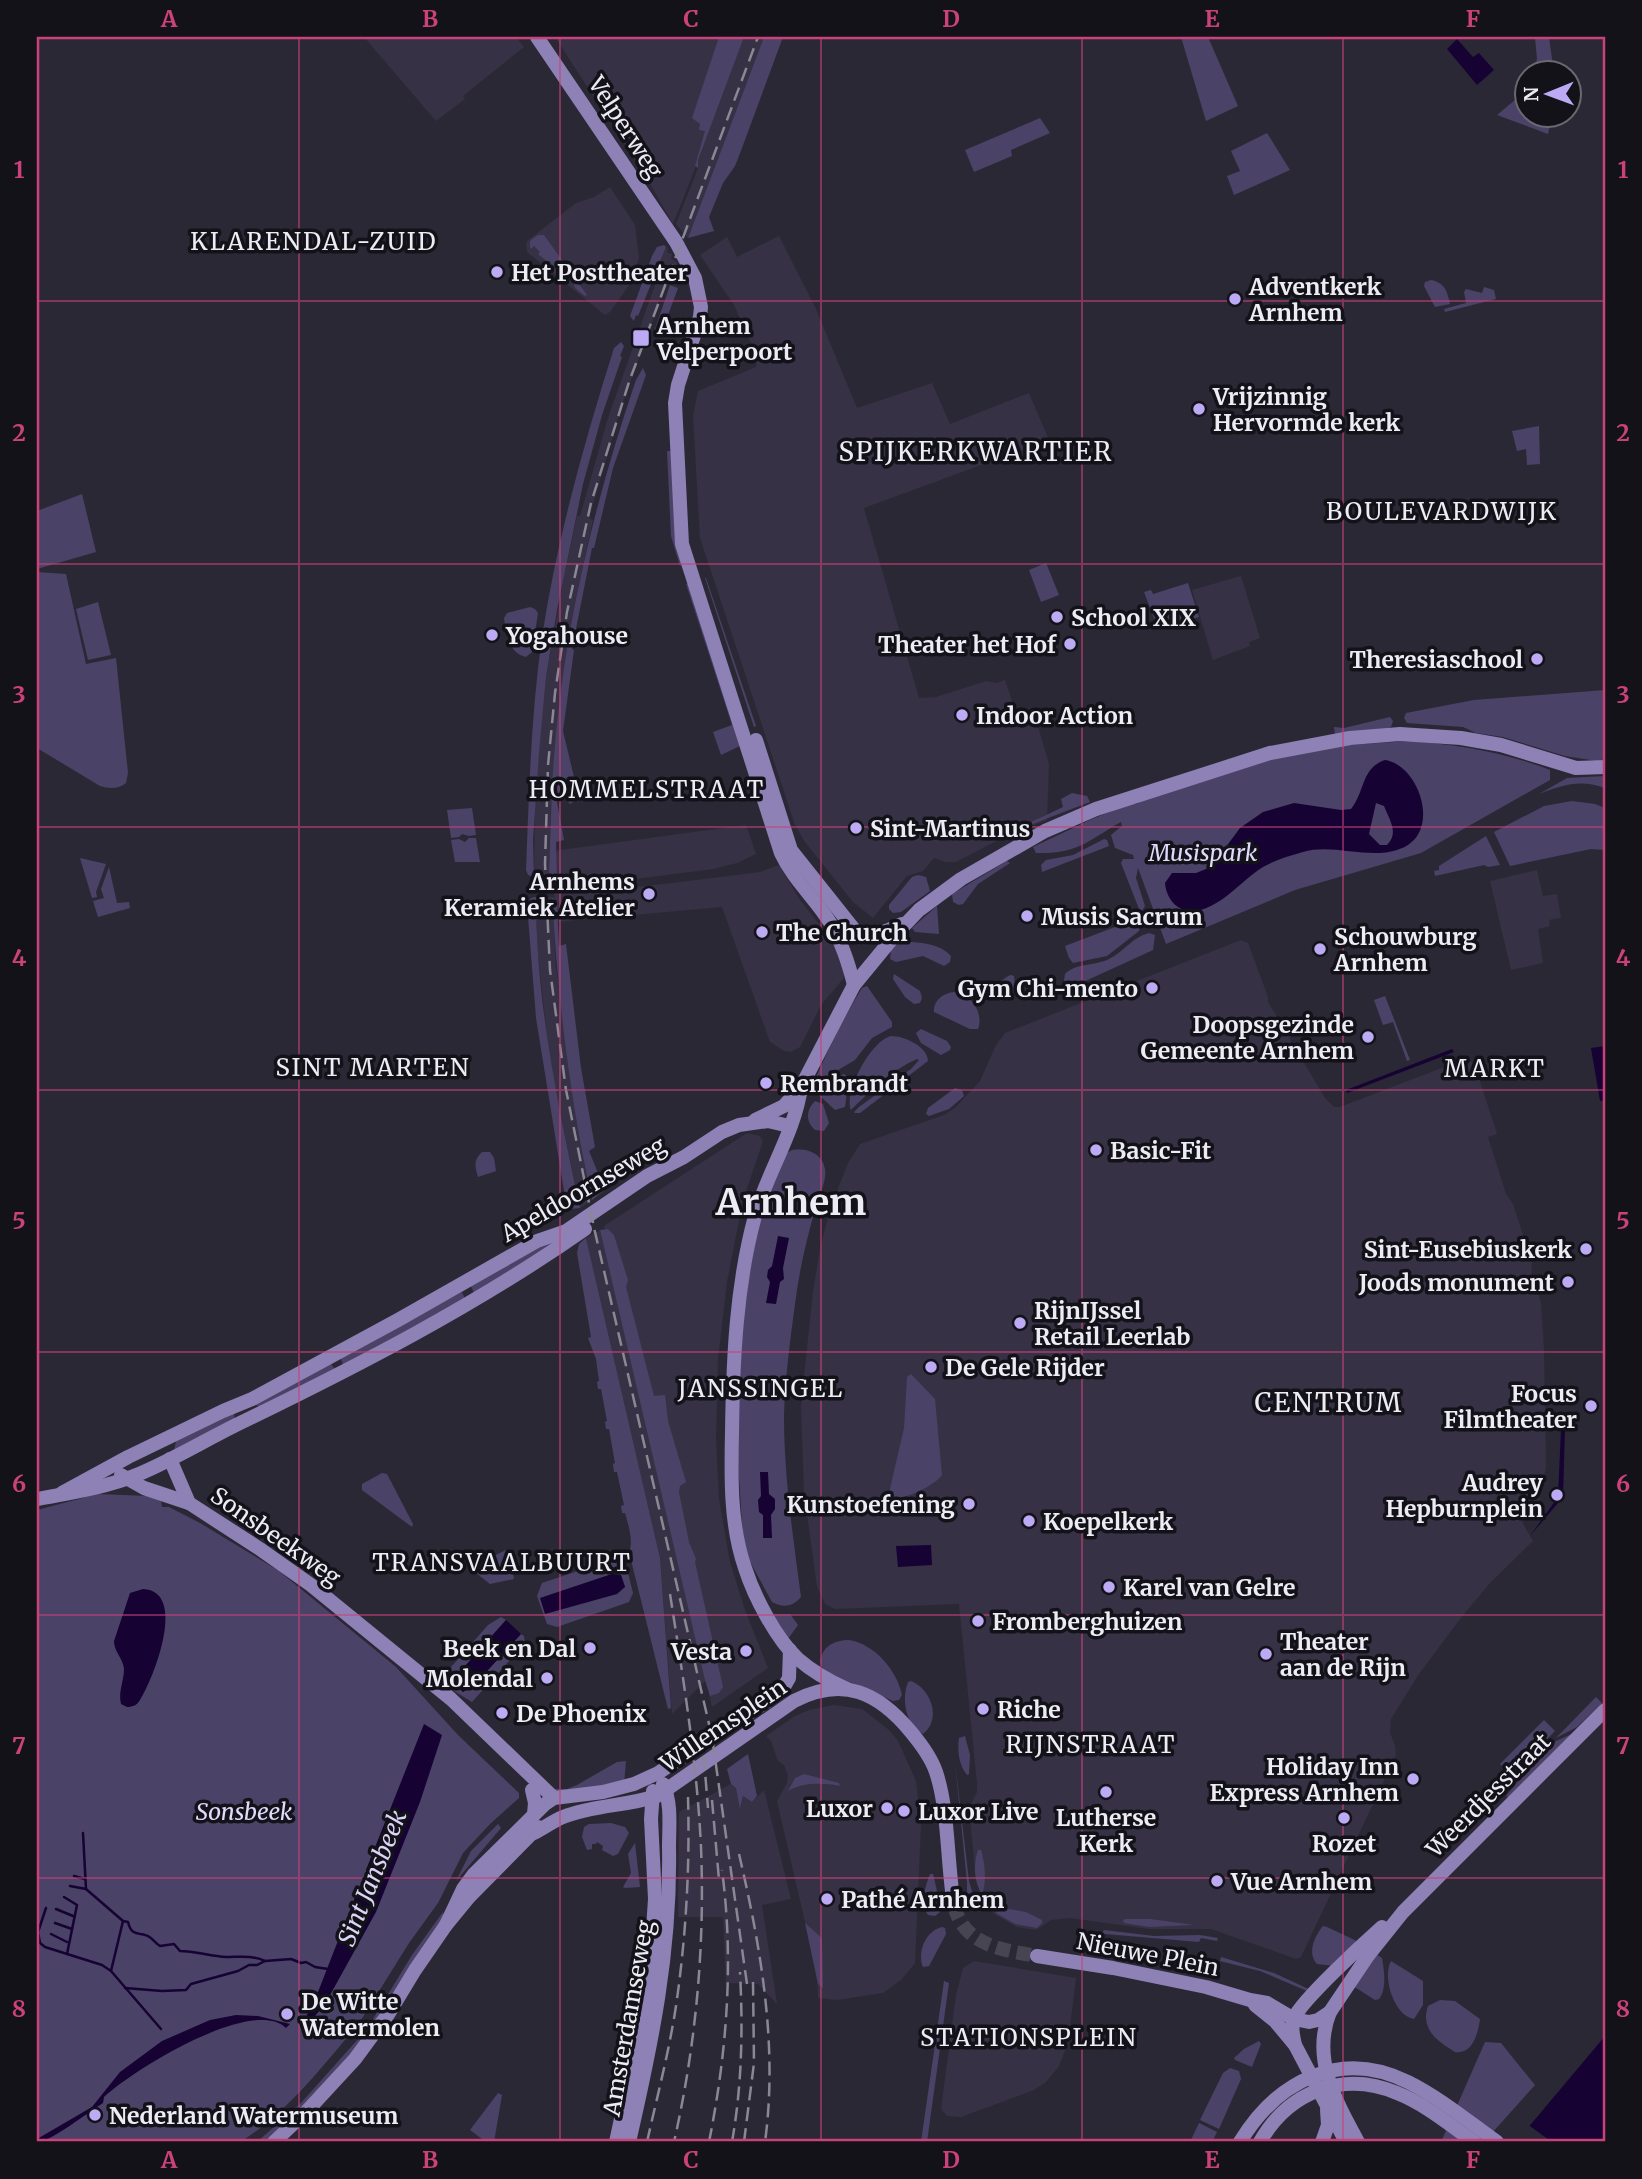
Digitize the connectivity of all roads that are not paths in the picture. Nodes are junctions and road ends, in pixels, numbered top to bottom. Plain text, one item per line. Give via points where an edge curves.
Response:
1 (537, 37) edge
2 (690, 265) junction
3 (707, 284) dead end
4 (756, 740) dead end
5 (1605, 767) edge
6 (905, 923) junction
7 (854, 985) junction
8 (801, 1087) junction
9 (746, 1125) junction
10 (789, 1126) junction
11 (684, 1157) junction
12 (170, 1459) junction
13 (107, 1468) junction
14 (126, 1478) junction
15 (62, 1493) junction
16 (37, 1499) edge
17 (189, 1503) junction
18 (792, 1658) junction
19 (408, 1662) junction
20 (847, 1689) junction
21 (1605, 1710) edge
22 (658, 1773) junction
23 (667, 1791) junction
24 (652, 1797) junction
25 (634, 1803) junction
26 (548, 1807) junction
27 (575, 1813) junction
28 (651, 1819) junction
29 (534, 1833) junction
30 (954, 1905) tunnel mouth
31 (1403, 1912) junction
32 (446, 1924) junction
33 (1037, 1956) tunnel mouth
34 (1250, 2000) junction
35 (1333, 2006) junction
36 (1294, 2020) junction
37 (1294, 2045) junction
38 (1327, 2109) junction
39 (1349, 2140) edge
40 (274, 2142) edge
41 (616, 2142) edge
42 (629, 2142) edge
43 (1240, 2142) edge
44 (1260, 2142) edge
45 (1322, 2142) edge
46 (1474, 2142) edge
47 (1497, 2142) edge

1 - 2 main road, Velperweg
2 - 3 main road
2 - 7 main road via 701,307 675,403 682,544 781,853 831,923
4 - 6 main road via 791,850 850,925 858,933 871,935
5 - 6 main road via 1576,768 1461,738 1400,734 1270,753 1096,809 1045,831 961,879
6 - 7 main road
7 - 8 main road
8 - 9 main road via 784,1106
8 - 10 main road
9 - 10 main road via 768,1121
9 - 11 main road via 722,1132
10 - 18 main road via 762,1190 747,1254 735,1343 731,1461 745,1568
11 - 12 main road, Apeldoornseweg via 663,1177 543,1259 341,1373
11 - 13 main road, Apeldoornseweg via 647,1176 566,1231 537,1241 252,1399
12 - 14 main road, Apeldoornseweg
12 - 17 main road
13 - 14 main road, Sonsbeekweg
13 - 15 main road, Apeldoornseweg
14 - 15 main road, Apeldoornseweg
14 - 17 main road, Sonsbeekweg
15 - 16 main road, Apeldoornseweg
17 - 19 main road, Sonsbeekweg via 281,1563
18 - 20 main road, Willemsplein
18 - 22 main road, Willemsplein via 787,1685 781,1692
19 - 26 main road, Sonsbeekweg via 445,1706
19 - 26 main road, Sonsbeekweg via 451,1699
20 - 23 main road, Willemsplein via 816,1692 794,1701
20 - 30 main road, Willemsplein via 877,1699 926,1752 940,1790
21 - 31 main road, Weerdjesstraat
22 - 23 main road, Amsterdamseweg
22 - 24 main road, Amsterdamseweg
22 - 26 main road, Willemsplein
23 - 24 main road, Willemsplein
23 - 42 main road, Amsterdamseweg via 670,1894 666,1953
24 - 25 main road, Willemsplein
24 - 28 main road, Amsterdamseweg
25 - 27 main road, Willemsplein
25 - 28 main road
26 - 27 main road
26 - 29 main road
26 - 32 main road via 487,1859 467,1884
27 - 29 main road
28 - 41 main road, Amsterdamseweg via 655,1899 649,1990
29 - 32 main road
31 - 35 main road, Weerdjesstraat
31 - 36 main road, Weerdjesstraat via 1329,1978
32 - 40 main road via 355,2059
33 - 34 main road, Nieuwe Plein via 1206,1987
34 - 36 main road, Nieuwe Plein via 1267,2003
34 - 37 main road, Nieuwe Plein
35 - 36 main road via 1318,2020
35 - 39 main road via 1324,2031 1324,2062
36 - 37 main road
37 - 38 main road, Nieuwe Plein
38 - 39 main road, Nieuwe Plein
38 - 45 main road
43 - 47 main road via 1287,2089 1320,2073 1352,2068 1409,2082
44 - 46 main road via 1298,2099 1326,2086 1353,2083 1398,2093

